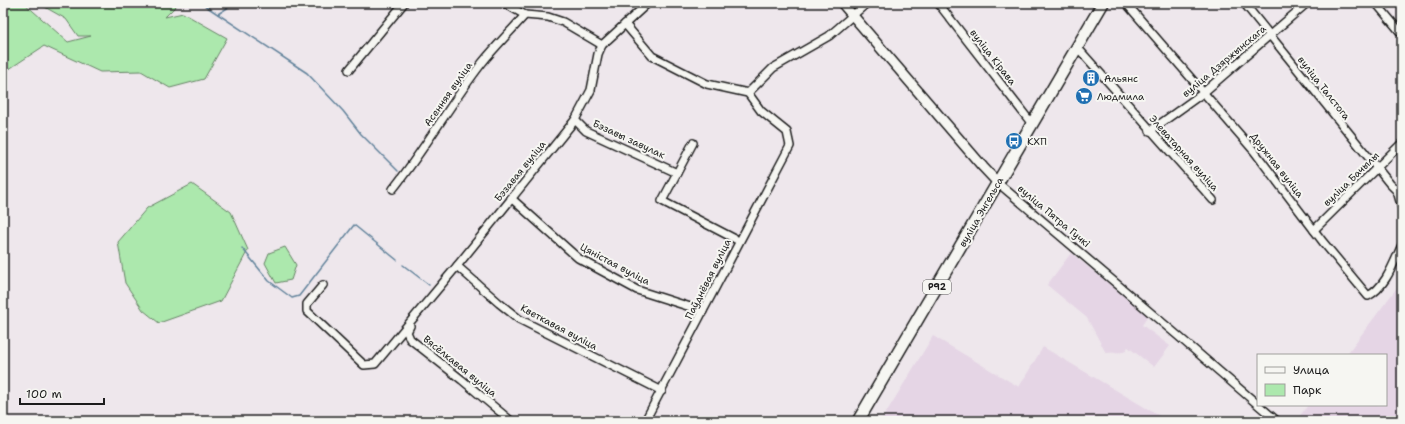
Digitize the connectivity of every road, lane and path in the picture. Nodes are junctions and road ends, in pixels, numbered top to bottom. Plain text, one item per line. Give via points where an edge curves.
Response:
1 (404, 3) edge
2 (504, 3) edge
3 (648, 3) edge
4 (842, 3) edge
5 (867, 3) edge
6 (938, 3) edge
7 (1103, 3) edge
8 (1126, 3) edge
9 (1244, 3) edge
10 (1307, 3) edge
11 (1376, 3) edge
12 (525, 15) junction
13 (851, 15) junction
14 (625, 24) junction
15 (1402, 34) edge
16 (1270, 36) junction
17 (602, 45) junction
18 (1077, 47) junction
19 (349, 70) dead end
20 (748, 93) junction
21 (1203, 93) junction
22 (575, 120) junction
23 (1032, 124) junction
24 (1150, 131) junction
25 (693, 143) dead end
26 (1402, 143) edge
27 (1377, 168) junction
28 (677, 173) junction
29 (998, 183) junction
30 (393, 189) dead end
31 (511, 198) junction
32 (1213, 200) dead end
33 (1402, 208) edge
34 (1314, 230) junction
35 (739, 241) junction
36 (1402, 245) edge
37 (457, 266) junction
38 (323, 285) dead end
39 (703, 311) junction
40 (411, 322) junction
41 (662, 391) junction
42 (1257, 404) edge
43 (1260, 406) edge
44 (511, 421) edge
45 (645, 421) edge
46 (858, 421) edge
47 (1277, 421) edge

1 - 19 street
2 - 12 street
3 - 14 street
4 - 13 street, вуліца Пятра Гучкі
5 - 13 street
6 - 23 street, вуліца Кірава
7 - 18 main road, вуліца Энгельса / Р92
8 - 21 street, Дружная вуліца
9 - 16 street, вуліца Талстога
10 - 16 street, вуліца Дзяржынскага
11 - 15 street
12 - 17 street via 548,17 563,22
12 - 30 street, Асенняя вуліца via 482,63
13 - 20 street via 829,36 773,68
13 - 29 street, вуліца Пятра Гучкі
14 - 17 street
14 - 20 street via 652,56 707,84
16 - 21 street, вуліца Дзяржынскага
16 - 27 street, вуліца Талстога
17 - 22 street, Бэзавая вуліца via 591,90
18 - 23 main road, вуліца Энгельса / Р92
18 - 24 street, Элеватарная вуліца
20 - 35 street, Паўднёвая вуліца via 761,112 787,132 790,146
21 - 24 street, вуліца Дзяржынскага
21 - 34 street, Дружная вуліца via 1254,151
22 - 28 street, Бэзавы завулак via 586,131
22 - 31 street, Бэзавая вуліца
23 - 29 main road, вуліца Энгельса / Р92
24 - 32 street, Элеватарная вуліца
25 - 28 street
26 - 27 street, вуліца Бачылы
27 - 33 street, вуліца Талстога via 1397,191
27 - 34 street, вуліца Бачылы
28 - 35 street via 662,201
29 - 42 street, вуліца Пятра Гучкі
29 - 46 main road, вуліца Энгельса / Р92
31 - 37 street, Бэзавая вуліца
31 - 39 street, Цяністая вуліца via 578,258 638,290
34 - 36 street, Дружная вуліца via 1368,296 1374,293 1385,279
35 - 39 street, Паўднёвая вуліца
37 - 40 street, Бэзавая вуліца
37 - 41 street, Кветкавая вуліца via 519,319
38 - 40 street, Бэзавая вуліца via 307,304 307,311 364,365 375,364
39 - 41 street, Паўднёвая вуліца
40 - 44 street, Вясёлкавая вуліца via 407,332 410,339
41 - 45 street, Паўднёвая вуліца
43 - 47 street, вуліца Пятра Гучкі

